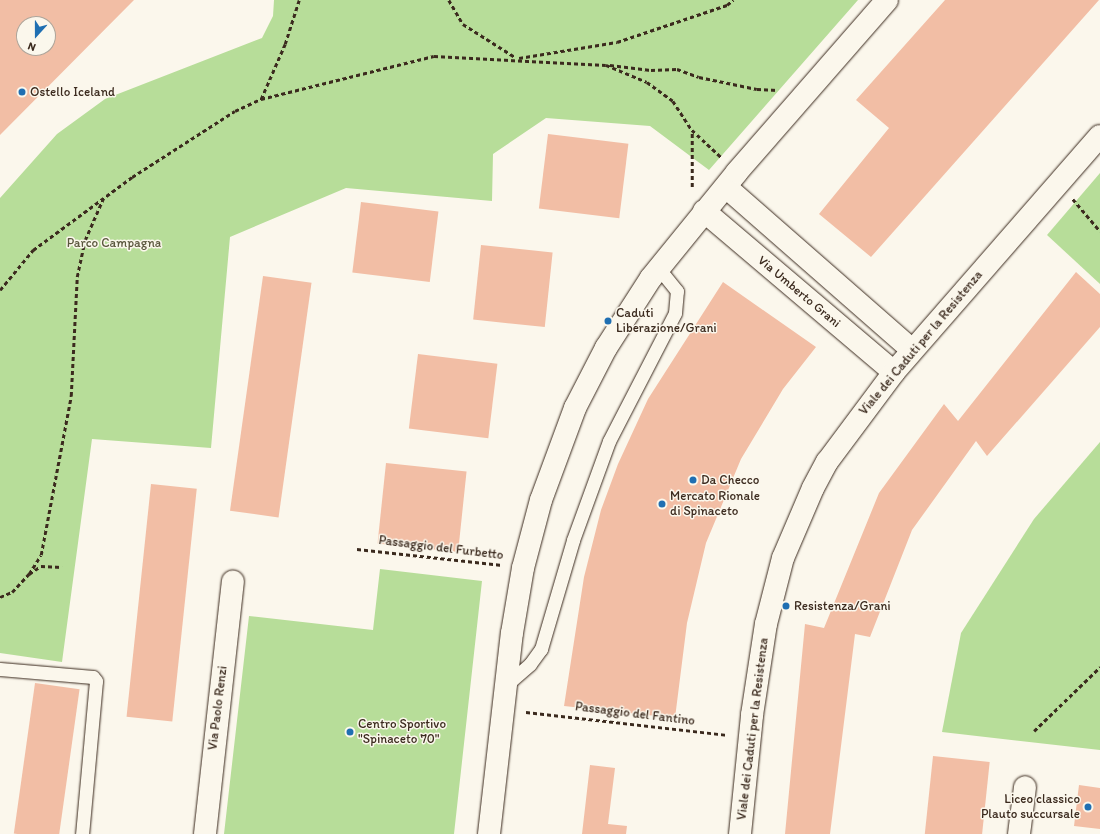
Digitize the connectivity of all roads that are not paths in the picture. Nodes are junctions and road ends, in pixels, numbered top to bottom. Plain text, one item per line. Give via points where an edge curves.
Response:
1 (887, 0) edge
2 (1100, 136) edge
3 (726, 187) junction
4 (704, 211) junction
5 (659, 269) junction
6 (912, 350) junction
7 (894, 372) junction
8 (233, 582) dead end
9 (0, 669) edge
10 (505, 685) junction
11 (1025, 787) dead end
12 (82, 834) edge
13 (205, 834) edge
14 (489, 834) edge
15 (740, 834) edge
16 (1019, 834) edge

1 - 3 street
2 - 6 street, Viale dei Caduti per la Resistenza
3 - 4 street
3 - 6 street
4 - 5 street
4 - 7 street, Via Umberto Grani
5 - 10 street via 626,314 575,408 545,486 523,568
5 - 10 lane via 677,290 675,314 609,441 573,540 541,649 530,664
6 - 7 street, Viale dei Caduti per la Resistenza
7 - 15 street, Viale dei Caduti per la Resistenza via 827,462 783,558 766,624 749,738
8 - 13 street, Via Paolo Renzi
9 - 12 lane via 93,677 96,681
10 - 14 street
11 - 16 street

